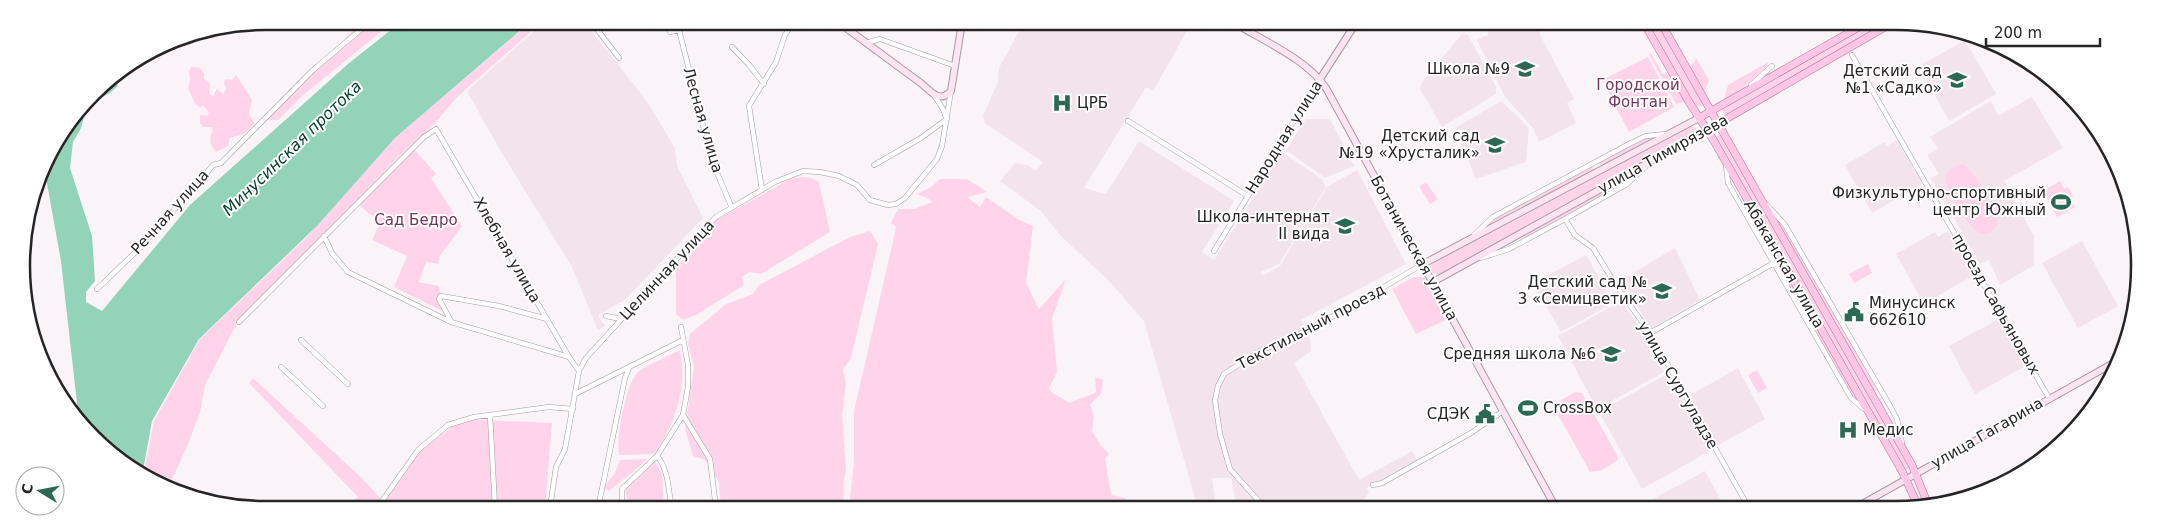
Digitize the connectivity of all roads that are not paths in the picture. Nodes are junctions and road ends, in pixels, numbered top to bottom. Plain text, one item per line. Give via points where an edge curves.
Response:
1 (361, 30) edge
2 (598, 30) edge
3 (669, 30) edge
4 (679, 30) joint
5 (788, 30) edge
6 (848, 30) edge
7 (961, 30) edge
8 (1246, 30) edge
9 (1352, 30) edge
10 (1648, 30) edge
11 (1665, 30) edge
12 (1854, 30) edge
13 (1880, 30) edge
14 (865, 43) junction
15 (732, 47) dead end
16 (1852, 55) dead end
17 (620, 58) dead end
18 (955, 66) junction
19 (1772, 66) dead end
20 (1320, 79) junction
21 (764, 84) junction
22 (951, 91) junction
23 (1744, 92) junction
24 (934, 95) junction
25 (1710, 111) junction
26 (1699, 118) junction
27 (947, 119) junction
28 (1128, 121) dead end
29 (1718, 124) junction
30 (1707, 130) junction
31 (1651, 161) junction
32 (1726, 162) junction
33 (874, 165) dead end
34 (762, 190) junction
35 (1248, 196) junction
36 (732, 208) junction
37 (1565, 219) junction
38 (324, 236) junction
39 (1214, 251) dead end
40 (1471, 261) junction
41 (1774, 263) junction
42 (1423, 264) junction
43 (1433, 282) junction
44 (97, 290) dead end
45 (606, 316) dead end
46 (621, 319) junction
47 (547, 320) junction
48 (239, 322) dead end
49 (451, 322) junction
50 (681, 327) dead end
51 (1650, 333) junction
52 (301, 340) dead end
53 (683, 340) junction
54 (569, 357) junction
55 (2109, 365) edge
56 (281, 367) dead end
57 (628, 368) junction
58 (579, 371) junction
59 (348, 384) dead end
60 (575, 394) junction
61 (2049, 398) junction
62 (323, 406) dead end
63 (573, 409) junction
64 (1503, 411) junction
65 (1869, 413) junction
66 (490, 415) junction
67 (683, 415) junction
68 (657, 456) junction
69 (1916, 473) junction
70 (1906, 479) junction
71 (1373, 485) dead end
72 (1926, 499) edge
73 (1915, 500) edge
74 (382, 501) edge
75 (495, 501) edge
76 (551, 501) edge
77 (599, 501) edge
78 (622, 501) edge
79 (671, 501) edge
80 (715, 501) edge
81 (1258, 501) edge
82 (1552, 501) edge
83 (1745, 501) edge
84 (1867, 501) edge

1 - 44 street, Речная улица via 313,70 221,163 191,186 143,245
2 - 17 street
3 - 4 street
4 - 36 street, Лесная улица via 712,161
5 - 21 street
6 - 14 street
7 - 18 street
8 - 20 street, Ботаническая улица
9 - 20 street, Народная улица
10 - 26 main road, Абаканская улица
11 - 25 main road, Абаканская улица
12 - 23 main road, улица Тимирязева
13 - 29 main road, улица Тимирязева
14 - 18 street via 880,39
14 - 24 street
15 - 21 street
16 - 61 street, проезд Сафьяновых
18 - 22 street
19 - 23 street
20 - 35 street, Народная улица
20 - 42 street, Ботаническая улица
21 - 34 street via 749,106
22 - 24 street via 944,97
22 - 27 street
23 - 25 main road, улица Тимирязева
24 - 27 street
25 - 26 main road, улица Тимирязева
25 - 29 main road, Абаканская улица
26 - 30 main road, Абаканская улица
26 - 42 street, улица Тимирязева
27 - 33 street
27 - 34 street, Целинная улица via 937,159 905,198 896,204 870,200 857,185 839,176 820,172 803,171
28 - 35 street
29 - 30 main road, улица Тимирязева
29 - 69 main road, Абаканская улица
30 - 31 street, улица Тимирязева
30 - 32 main road, Абаканская улица
31 - 37 street via 1627,184
31 - 40 street, улица Тимирязева
32 - 41 street via 1728,183
32 - 65 main road, Абаканская улица
34 - 36 street, Целинная улица
35 - 39 street, Народная улица
36 - 46 street, Целинная улица via 716,217
37 - 40 street via 1509,249
37 - 51 street, улица Сургуладзе via 1575,234 1593,248
38 - 47 street, Хлебная улица via 424,137 436,129
38 - 48 street
38 - 49 street via 332,253 348,272
40 - 43 street, улица Тимирязева
41 - 51 street
41 - 65 street via 1851,398
42 - 43 street, Ботаническая улица
42 - 81 street, Текстильный проезд via 1313,327 1260,351 1224,374 1215,400 1220,434 1230,469
43 - 64 street, Ботаническая улица
45 - 46 street
46 - 58 street, Целинная улица via 586,358
47 - 49 street via 499,306 441,296 439,298
47 - 54 street, Хлебная улица
49 - 54 street
50 - 53 street
51 - 83 street, улица Сургуладзе
52 - 59 street
53 - 57 street
53 - 67 street via 688,364
54 - 58 street, Хлебная улица
55 - 61 street, улица Гагарина
56 - 62 street
57 - 60 street
57 - 77 street
58 - 60 street, Целинная улица
60 - 63 street, Целинная улица
61 - 69 street, улица Гагарина
63 - 66 street via 549,407
63 - 76 street, Целинная улица via 564,449 556,466
64 - 71 street via 1471,433
64 - 82 street, Ботаническая улица
65 - 70 main road, Абаканская улица
66 - 74 street via 448,425 418,450
66 - 75 street
67 - 68 street
67 - 80 street via 710,459
68 - 78 street via 622,489
68 - 79 street via 667,476
69 - 70 street, улица Гагарина
69 - 72 main road, Абаканская улица
70 - 73 main road, Абаканская улица
70 - 84 street, улица Гагарина

